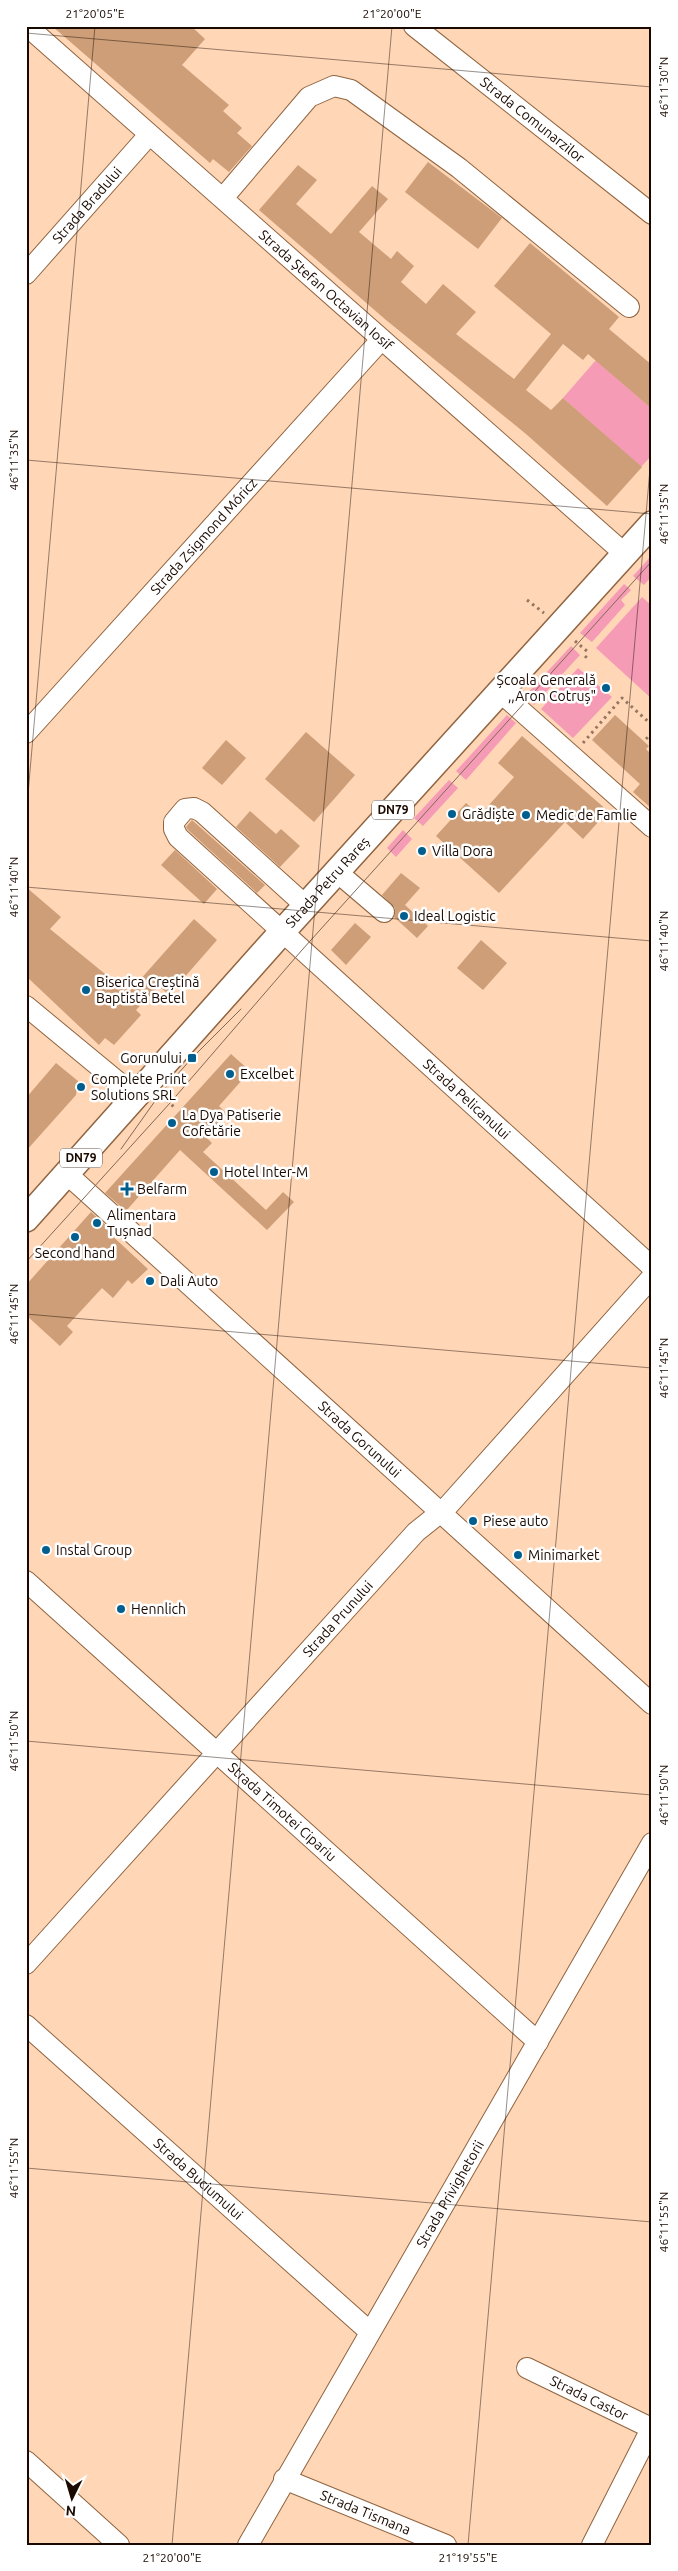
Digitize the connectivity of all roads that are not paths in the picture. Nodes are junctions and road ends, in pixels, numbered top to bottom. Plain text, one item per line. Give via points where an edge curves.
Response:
1 (27, 26) edge
2 (414, 26) edge
3 (149, 135) junction
4 (223, 198) junction
5 (652, 214) edge
6 (26, 274) edge
7 (629, 307) dead end
8 (381, 340) junction
9 (652, 524) edge
10 (625, 554) junction
11 (500, 692) junction
12 (26, 732) edge
13 (652, 828) edge
14 (338, 872) junction
15 (306, 906) junction
16 (384, 912) dead end
17 (282, 932) junction
18 (26, 1006) edge
19 (135, 1096) junction
20 (67, 1174) junction
21 (26, 1219) edge
22 (652, 1267) edge
23 (652, 1277) edge
24 (440, 1514) junction
25 (26, 1581) edge
26 (652, 1704) edge
27 (218, 1755) junction
28 (652, 1843) edge
29 (26, 1964) edge
30 (26, 2026) edge
31 (538, 2042) junction
32 (370, 2332) junction
33 (527, 2368) dead end
34 (651, 2428) edge
35 (26, 2461) edge
36 (284, 2479) junction
37 (119, 2545) edge
38 (248, 2545) edge
39 (446, 2545) edge
40 (592, 2545) edge

1 - 3 street, Strada Ștefan Octavian Iosif
2 - 5 street, Strada Comunarzilor
3 - 4 street, Strada Ștefan Octavian Iosif
3 - 6 street, Strada Bradului
4 - 7 street via 309,96 334,86 351,90 459,168
4 - 8 street, Strada Ștefan Octavian Iosif
8 - 10 street, Strada Ștefan Octavian Iosif
8 - 12 street, Strada Zsigmond Móricz
9 - 10 main road, Strada Petru Rareș / DN79
10 - 11 main road, Strada Petru Rareș / DN79
11 - 13 street via 576,750
11 - 14 main road, Strada Petru Rareș / DN79
14 - 15 main road, Strada Petru Rareș / DN79
14 - 16 street
15 - 17 main road, Strada Petru Rareș / DN79
15 - 17 street, Strada Pelicanului via 202,812 194,808 185,809 174,822 178,837
17 - 19 main road, Strada Petru Rareș / DN79
17 - 22 street, Strada Pelicanului
18 - 19 street
19 - 20 main road, Strada Petru Rareș / DN79
20 - 21 main road, Strada Petru Rareș / DN79
20 - 24 street, Strada Gorunului
23 - 24 street, Strada Prunului
24 - 26 street, Strada Gorunului
24 - 27 street, Strada Prunului via 416,1532
25 - 27 street, Strada Timotei Cipariu
27 - 29 street, Strada Prunului
27 - 31 street, Strada Timotei Cipariu
28 - 31 street, Strada Privighetorii
30 - 32 street, Strada Buciumului
31 - 32 street, Strada Privighetorii
32 - 36 street, Strada Privighetorii
33 - 34 street, Strada Castor
34 - 40 street, Strada Castor
35 - 37 street
36 - 38 street, Strada Privighetorii
36 - 39 street, Strada Tismana

